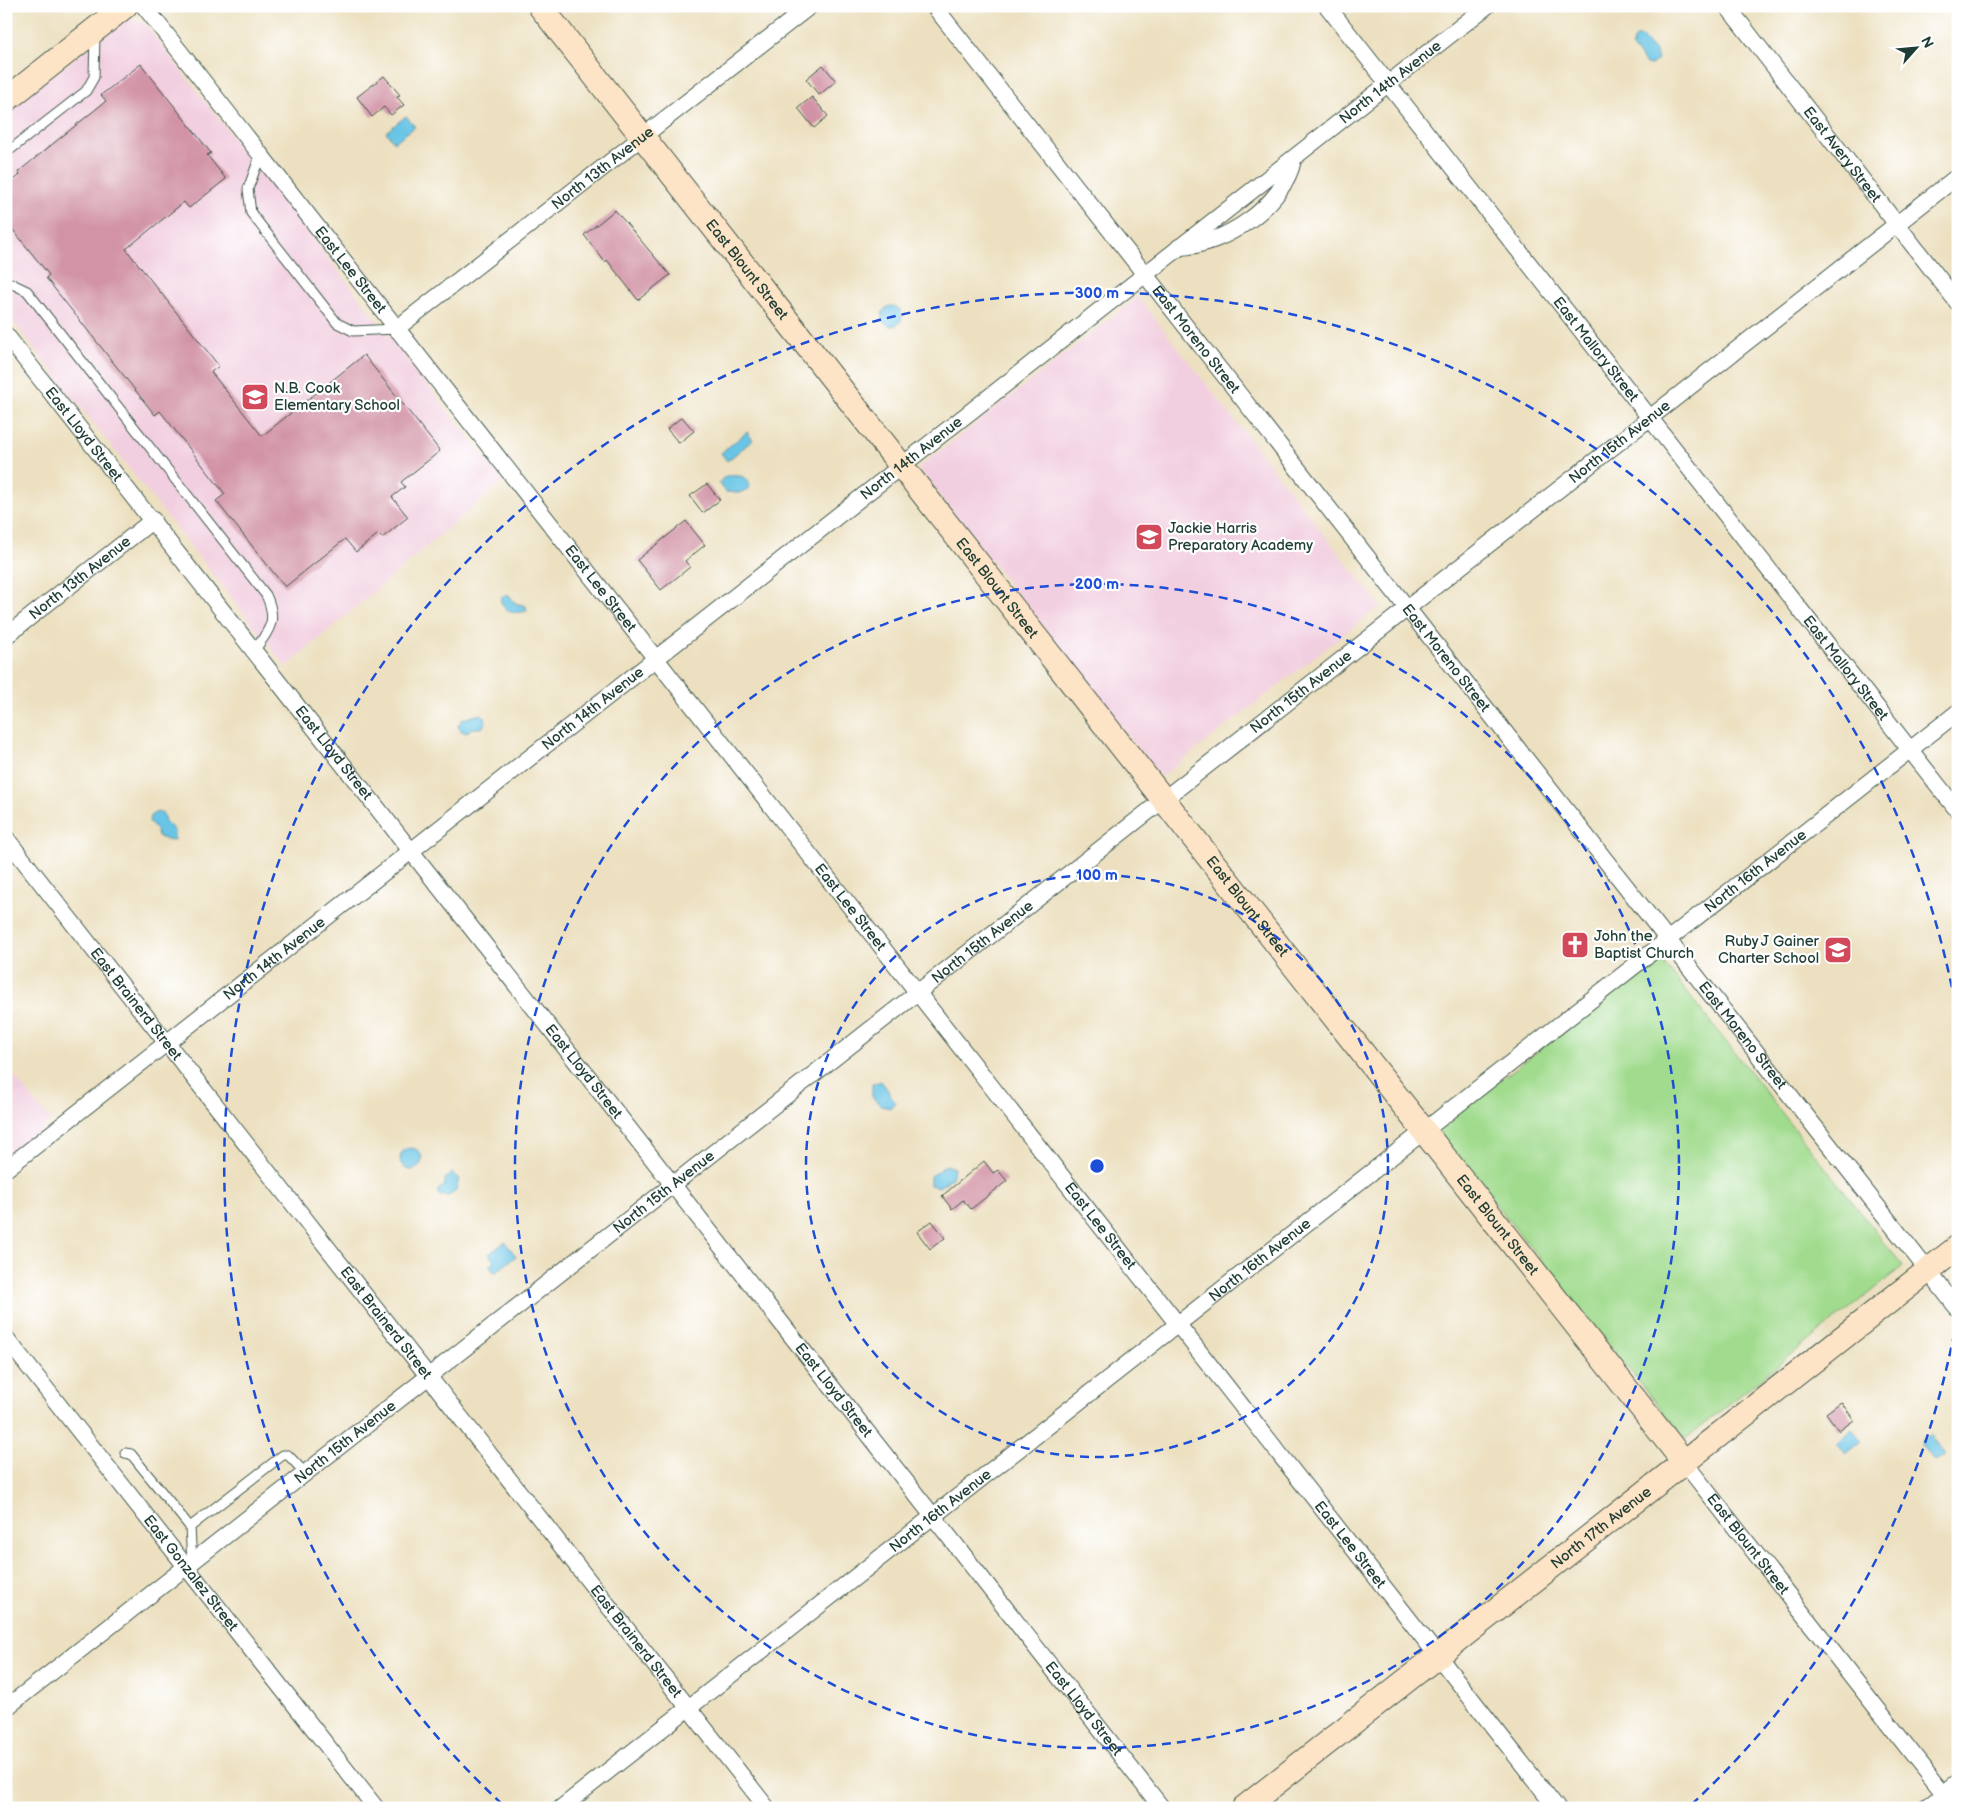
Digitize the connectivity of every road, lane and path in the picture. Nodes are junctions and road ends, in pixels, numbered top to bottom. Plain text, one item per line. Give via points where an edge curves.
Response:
1 (125, 6) edge
2 (144, 6) edge
3 (540, 6) edge
4 (810, 6) edge
5 (934, 6) edge
6 (1327, 6) edge
7 (1487, 6) edge
8 (1727, 6) edge
9 (95, 30) junction
10 (1388, 84) junction
11 (6, 100) edge
12 (643, 138) junction
13 (6, 153) edge
14 (260, 156) junction
15 (1958, 176) edge
16 (1896, 224) junction
17 (1145, 274) junction
18 (6, 281) edge
19 (1958, 303) edge
20 (396, 329) junction
21 (6, 334) edge
22 (1650, 418) junction
23 (901, 467) junction
24 (153, 520) junction
25 (1407, 608) junction
26 (6, 636) edge
27 (254, 650) junction
28 (655, 659) junction
29 (1958, 712) edge
30 (1910, 750) junction
31 (1163, 800) junction
32 (1958, 812) edge
33 (6, 838) edge
34 (411, 851) junction
35 (1668, 940) junction
36 (917, 993) junction
37 (167, 1043) junction
38 (1424, 1131) junction
39 (6, 1169) edge
40 (673, 1185) junction
41 (1958, 1247) edge
42 (1928, 1271) junction
43 (1958, 1309) edge
44 (1177, 1325) junction
45 (6, 1338) edge
46 (428, 1377) junction
47 (125, 1453) dead end
48 (1684, 1462) junction
49 (305, 1474) junction
50 (933, 1516) junction
51 (190, 1527) junction
52 (189, 1565) junction
53 (1437, 1656) junction
54 (6, 1708) edge
55 (688, 1708) junction
56 (1958, 1782) edge
57 (1944, 1794) junction
58 (376, 1808) edge
59 (561, 1808) edge
60 (767, 1808) edge
61 (1162, 1808) edge
62 (1244, 1808) edge
63 (1556, 1808) edge
64 (1925, 1808) edge
65 (1955, 1808) edge

1 - 9 street
2 - 14 street, East Lee Street
3 - 12 street, East Blount Street
4 - 12 street, North 13th Avenue
5 - 17 street, East Moreno Street
6 - 10 street, East Mallory Street
7 - 10 street, North 14th Avenue
8 - 16 street, East Avery Street
9 - 11 street
9 - 13 lane via 94,76 86,91
10 - 17 street, North 14th Avenue via 1293,159 1291,171 1283,183 1266,205 1243,225 1205,244 1179,248
10 - 22 street, East Mallory Street
12 - 20 street, North 13th Avenue
12 - 23 street, East Blount Street
14 - 20 street, East Lee Street
14 - 20 lane via 248,189 251,212 337,323 353,331
15 - 16 street, North 15th Avenue
16 - 19 street, East Avery Street
16 - 22 street, North 15th Avenue
17 - 23 street, North 14th Avenue
17 - 25 street, East Moreno Street
18 - 27 lane via 27,291 266,595 273,611 271,627
20 - 28 street, East Lee Street
21 - 24 street, East Lloyd Street
22 - 25 street, North 15th Avenue
22 - 30 street, East Mallory Street
23 - 28 street, North 14th Avenue
23 - 31 street, East Blount Street
24 - 26 street, North 13th Avenue
24 - 27 street, East Lloyd Street
25 - 31 street, North 15th Avenue
25 - 35 street, East Moreno Street
27 - 34 street, East Lloyd Street
28 - 34 street, North 14th Avenue
28 - 36 street, East Lee Street
29 - 30 street, North 16th Avenue
30 - 32 street, East Mallory Street
30 - 35 street, North 16th Avenue
31 - 36 street, North 15th Avenue
31 - 38 street, East Blount Street
33 - 37 street, East Brainerd Street
34 - 37 street, North 14th Avenue
34 - 40 street, East Lloyd Street
35 - 38 street, North 16th Avenue
35 - 42 street, East Moreno Street
36 - 40 street, North 15th Avenue
36 - 44 street, East Lee Street
37 - 39 street, North 14th Avenue
37 - 46 street, East Brainerd Street
38 - 44 street, North 16th Avenue
38 - 48 street, East Blount Street
40 - 46 street, North 15th Avenue
40 - 50 street, East Lloyd Street
41 - 42 street, North 17th Avenue
42 - 43 street, East Moreno Street
42 - 48 street, North 17th Avenue
44 - 50 street, North 16th Avenue
44 - 53 street, East Lee Street
45 - 52 street, East Gonzalez Street
46 - 49 street, North 15th Avenue
46 - 55 street, East Brainerd Street
47 - 51 lane via 131,1454
48 - 53 street, North 17th Avenue
48 - 57 street, East Blount Street
49 - 51 lane via 288,1455 282,1455
49 - 52 street, North 15th Avenue
50 - 55 street, North 16th Avenue
50 - 61 street, East Lloyd Street
51 - 52 lane
52 - 54 street, North 15th Avenue
52 - 58 street, East Gonzalez Street
53 - 62 street, North 17th Avenue
53 - 63 street, East Lee Street
55 - 59 street, North 16th Avenue
55 - 60 street, East Brainerd Street
56 - 57 street
57 - 64 street
57 - 65 street, East Blount Street

